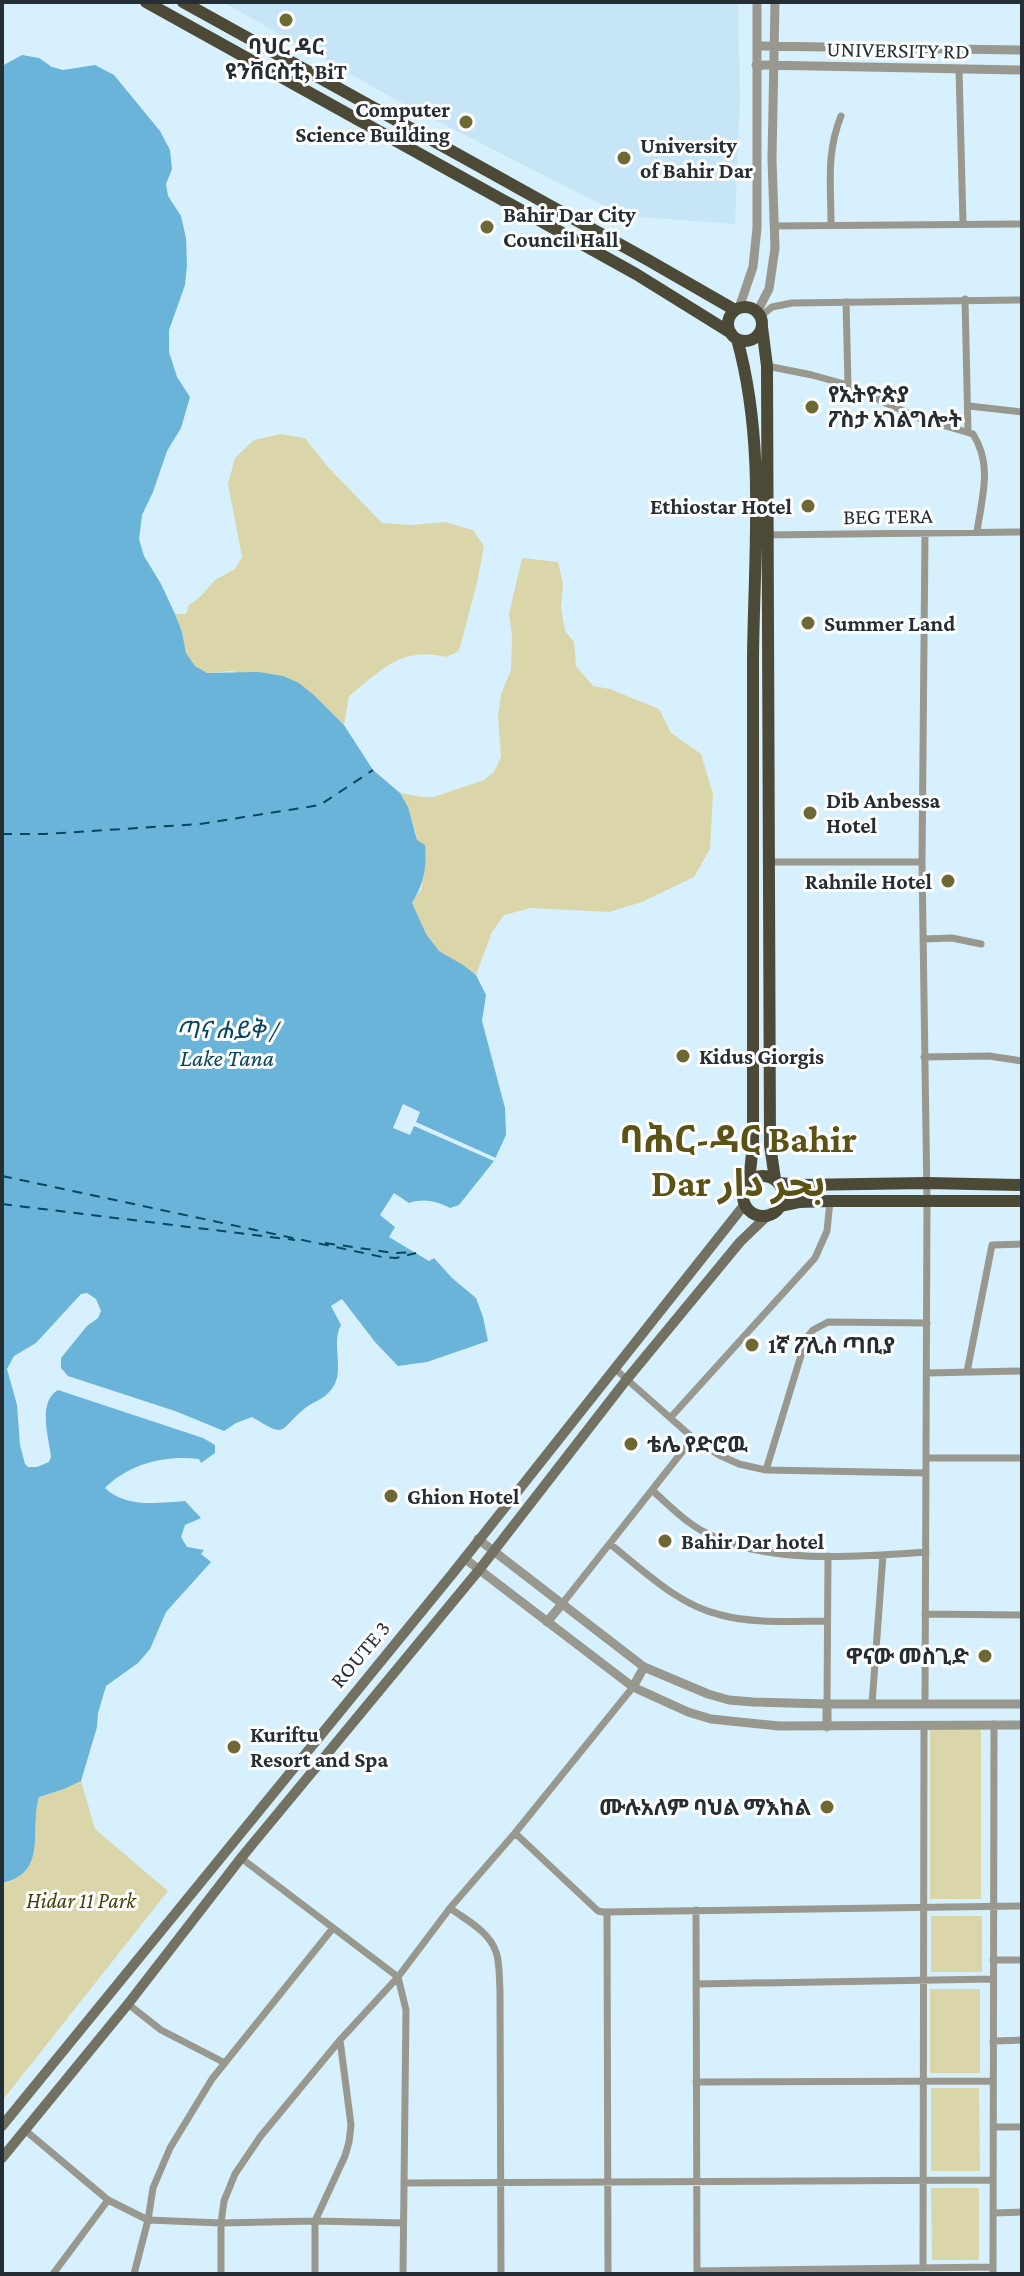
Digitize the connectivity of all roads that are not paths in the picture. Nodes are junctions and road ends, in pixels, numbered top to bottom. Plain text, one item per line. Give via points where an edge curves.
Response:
1 (146, 2) edge
2 (183, 2) edge
3 (757, 2) edge
4 (775, 2) edge
5 (757, 46) junction
6 (774, 46) junction
7 (1022, 50) edge
8 (756, 65) junction
9 (774, 65) junction
10 (959, 69) junction
11 (1022, 70) edge
12 (841, 116) dead end
13 (963, 223) junction
14 (831, 224) junction
15 (1022, 224) edge
16 (775, 226) junction
17 (757, 228) junction
18 (965, 299) junction
19 (1022, 300) edge
20 (846, 302) junction
21 (737, 309) junction
22 (760, 318) junction
23 (734, 336) junction
24 (767, 366) junction
25 (848, 385) junction
26 (969, 406) junction
27 (1022, 412) edge
28 (968, 431) junction
29 (977, 532) junction
30 (1022, 532) edge
31 (925, 534) junction
32 (761, 535) junction
33 (753, 821) junction
34 (769, 821) junction
35 (769, 862) junction
36 (922, 862) junction
37 (752, 877) junction
38 (769, 877) junction
39 (924, 939) junction
40 (981, 944) dead end
41 (924, 1057) junction
42 (1022, 1061) edge
43 (753, 1084) junction
44 (770, 1084) junction
45 (777, 1181) junction
46 (749, 1182) junction
47 (927, 1183) junction
48 (1022, 1185) edge
49 (927, 1200) junction
50 (830, 1201) junction
51 (1022, 1201) edge
52 (745, 1204) junction
53 (781, 1206) junction
54 (767, 1216) junction
55 (1022, 1244) edge
56 (927, 1323) junction
57 (614, 1368) junction
58 (1022, 1371) edge
59 (967, 1372) junction
60 (927, 1373) junction
61 (627, 1379) junction
62 (671, 1417) junction
63 (693, 1438) junction
64 (926, 1458) junction
65 (1022, 1458) edge
66 (766, 1470) junction
67 (926, 1473) junction
68 (653, 1491) junction
69 (478, 1539) junction
70 (610, 1544) junction
71 (493, 1552) junction
72 (926, 1552) junction
73 (883, 1555) junction
74 (828, 1556) junction
75 (464, 1558) junction
76 (479, 1570) junction
77 (562, 1604) junction
78 (925, 1614) junction
79 (1022, 1615) edge
80 (827, 1621) junction
81 (547, 1622) junction
82 (644, 1667) junction
83 (633, 1687) junction
84 (925, 1703) junction
85 (827, 1704) junction
86 (872, 1704) junction
87 (994, 1704) junction
88 (1022, 1704) edge
89 (994, 1724) junction
90 (924, 1725) junction
91 (1022, 1725) edge
92 (827, 1727) junction
93 (289, 1770) junction
94 (304, 1783) junction
95 (515, 1833) junction
96 (241, 1858) junction
97 (210, 1870) junction
98 (223, 1882) junction
99 (924, 1906) junction
100 (993, 1906) junction
101 (1022, 1906) edge
102 (450, 1908) junction
103 (696, 1910) junction
104 (607, 1913) junction
105 (333, 1928) junction
106 (993, 1960) junction
107 (1022, 1960) edge
108 (398, 1977) junction
109 (993, 1979) junction
110 (924, 1981) junction
111 (696, 1984) junction
112 (128, 2004) junction
113 (97, 2011) junction
114 (112, 2022) junction
115 (340, 2040) junction
116 (1022, 2040) edge
117 (993, 2041) junction
118 (225, 2063) junction
119 (924, 2080) junction
120 (993, 2081) junction
121 (696, 2082) junction
122 (2, 2126) edge
123 (993, 2127) junction
124 (1022, 2127) edge
125 (26, 2131) junction
126 (2, 2158) edge
127 (924, 2180) junction
128 (993, 2180) junction
129 (607, 2182) junction
130 (697, 2182) junction
131 (404, 2183) junction
132 (501, 2184) junction
133 (108, 2200) junction
134 (1022, 2212) edge
135 (993, 2213) junction
136 (148, 2220) junction
137 (315, 2221) junction
138 (221, 2223) junction
139 (403, 2223) junction
140 (923, 2270) edge
141 (993, 2270) edge
142 (697, 2272) edge
143 (53, 2274) edge
144 (134, 2274) edge
145 (221, 2274) edge
146 (315, 2274) edge
147 (403, 2274) edge
148 (501, 2274) edge
149 (608, 2274) edge

1 - 23 highway via 636,274
2 - 21 highway
3 - 5 street
4 - 6 street
5 - 6 street, UNIVERSITY RD
5 - 8 street
6 - 7 street, UNIVERSITY RD
6 - 9 street
8 - 9 street, UNIVERSITY RD
8 - 17 street
9 - 10 street, UNIVERSITY RD
9 - 16 street
10 - 11 street, UNIVERSITY RD
10 - 13 street
12 - 14 street via 829,157
13 - 14 street
13 - 15 street
14 - 16 street
16 - 17 street
16 - 22 street via 773,271
17 - 21 street via 753,267
18 - 19 street
18 - 20 street
18 - 26 street
20 - 22 street via 782,304
20 - 25 street
21 - 22 highway via 749,307
21 - 23 highway via 729,321
22 - 23 highway via 760,333 750,341
22 - 24 highway
23 - 32 highway via 752,410
24 - 25 street
24 - 32 highway
25 - 28 street via 918,418
26 - 27 street
26 - 28 street
28 - 29 street via 985,462
29 - 30 street, BEG TERA
29 - 31 street, BEG TERA
31 - 32 street, BEG TERA
31 - 36 street
32 - 33 highway
32 - 34 highway
33 - 34 highway
33 - 37 highway
34 - 35 highway
35 - 36 street
35 - 38 highway
36 - 39 street
37 - 38 highway
37 - 43 highway
38 - 44 highway
39 - 40 street
39 - 41 street
41 - 42 street
41 - 47 street
43 - 44 highway
43 - 46 highway
44 - 45 highway via 770,1145
45 - 46 highway via 758,1176
45 - 47 highway
45 - 53 highway
46 - 52 highway
47 - 48 highway
47 - 49 street
49 - 50 highway
49 - 51 highway
49 - 56 street
50 - 53 highway
50 - 62 street via 827,1231 815,1258
52 - 54 highway via 754,1214
52 - 57 main road, ROUTE 3
53 - 54 highway
54 - 61 main road
55 - 59 street via 992,1245
56 - 60 street
56 - 66 street via 828,1322 813,1330
57 - 61 street
57 - 69 main road, ROUTE 3
58 - 59 street
59 - 60 street
60 - 64 street
61 - 62 street
61 - 71 main road
62 - 63 street
63 - 66 street via 739,1464
63 - 68 street
64 - 65 street
64 - 67 street
66 - 67 street
67 - 72 street
68 - 70 street
68 - 74 street via 703,1532 730,1544 761,1552
69 - 71 street
69 - 75 main road, ROUTE 3
70 - 77 street
70 - 80 street via 671,1592 720,1615
71 - 76 main road
71 - 77 street
72 - 73 street
72 - 78 street
73 - 74 street
73 - 86 street
74 - 80 street
75 - 76 street
75 - 93 main road, ROUTE 3
76 - 81 street
76 - 94 main road
77 - 81 street
77 - 82 street
78 - 79 street
78 - 84 street
80 - 85 street
81 - 83 street
82 - 83 street
82 - 85 street via 729,1700
83 - 92 street via 711,1719
83 - 95 street
84 - 86 street
84 - 87 street
84 - 90 street
85 - 86 street
85 - 92 street
87 - 88 street
87 - 89 street
89 - 90 street
89 - 91 street
89 - 100 street
90 - 92 street
90 - 99 street
93 - 94 main road
93 - 97 main road, ROUTE 3
94 - 96 main road
95 - 102 street
95 - 104 street via 598,1911
96 - 98 main road
96 - 105 street
97 - 98 main road
97 - 113 main road, ROUTE 3
98 - 112 main road
99 - 100 street
99 - 103 street
99 - 110 street
100 - 101 street
100 - 106 street
102 - 108 street
102 - 132 street via 485,1933 496,1950
103 - 104 street
103 - 111 street
104 - 129 street
105 - 108 street
105 - 118 street
106 - 107 street
106 - 109 street
108 - 115 street
108 - 131 street via 406,2010
109 - 110 street
109 - 117 street
110 - 111 street
110 - 119 street
111 - 121 street
112 - 114 main road
112 - 118 street via 161,2030
113 - 114 main road
113 - 122 main road, ROUTE 3
114 - 125 main road
115 - 137 street via 349,2142
115 - 138 street via 235,2174
116 - 117 street
117 - 120 street
118 - 136 street via 158,2172
119 - 120 street
119 - 121 street
119 - 127 street
120 - 123 street
121 - 130 street
123 - 124 street
123 - 128 street
125 - 126 main road
125 - 133 street
127 - 128 street
127 - 130 street
127 - 140 street
128 - 135 street
129 - 130 street
129 - 132 street
129 - 149 street
130 - 142 street
131 - 132 street
131 - 139 street
132 - 148 street
133 - 136 street
133 - 143 street
134 - 135 street
135 - 141 street
136 - 138 street
136 - 144 street
137 - 138 street
137 - 139 street
137 - 146 street
138 - 145 street
139 - 147 street
140 - 141 street
140 - 142 street

